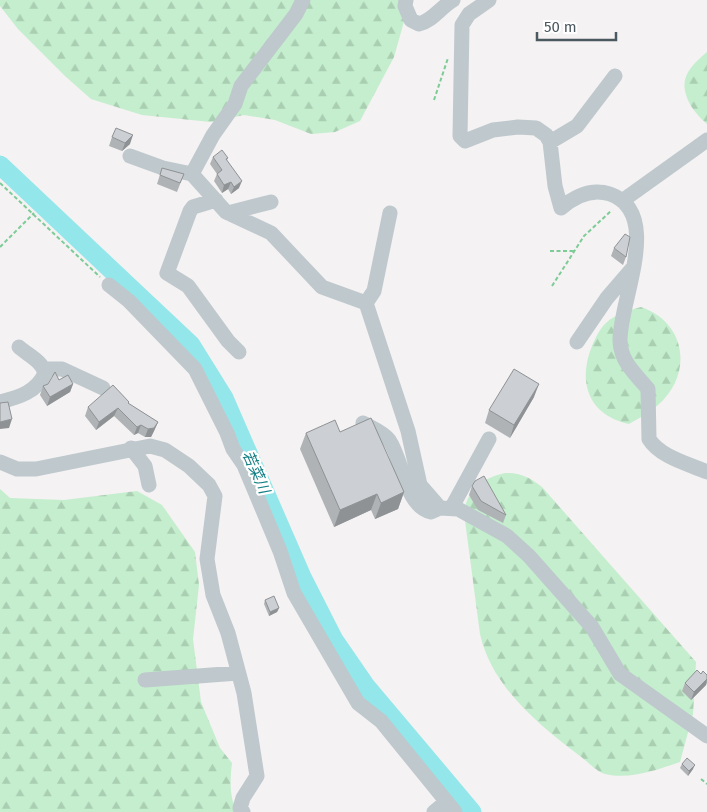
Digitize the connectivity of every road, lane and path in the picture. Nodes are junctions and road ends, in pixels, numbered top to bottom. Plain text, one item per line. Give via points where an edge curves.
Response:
1 (302, 0) edge
2 (406, 0) edge
3 (453, 0) edge
4 (489, 0) edge
5 (449, 55) dead end
6 (615, 76) dead end
7 (434, 100) dead end
8 (707, 140) edge
9 (550, 142) junction
10 (130, 156) dead end
11 (192, 174) junction
12 (0, 182) edge
13 (216, 200) junction
14 (622, 201) junction
15 (271, 202) dead end
16 (34, 213) junction
17 (228, 213) junction
18 (390, 213) dead end
19 (0, 247) edge
20 (550, 250) dead end
21 (574, 251) junction
22 (633, 267) junction
23 (109, 285) joint
24 (552, 286) dead end
25 (366, 303) junction
26 (577, 342) dead end
27 (19, 348) dead end
28 (240, 352) dead end
29 (44, 369) junction
30 (103, 388) dead end
31 (0, 402) edge
32 (363, 423) edge
33 (489, 438) dead end
34 (131, 448) junction
35 (0, 462) edge
36 (707, 472) edge
37 (149, 485) dead end
38 (446, 508) junction
39 (238, 673) junction
40 (145, 680) dead end
41 (707, 736) edge
42 (701, 780) dead end
43 (707, 784) edge
44 (451, 807) edge
45 (243, 812) edge
46 (434, 812) edge

1 - 11 street via 296,14 241,86 235,104 213,135
2 - 3 street via 411,20 419,24 427,22
4 - 9 street via 469,14 462,25 460,136 465,141 493,130 536,128
5 - 7 path
6 - 9 street via 576,126
8 - 14 street
9 - 14 street via 561,208 584,193 609,193
10 - 11 street
11 - 13 street
12 - 16 path
13 - 17 street
13 - 28 street via 193,207 190,211 168,273 188,286 228,341
14 - 21 path via 584,236
14 - 22 street via 635,217
15 - 17 street
16 - 19 path
16 - 23 path
17 - 25 street via 270,233 322,287
18 - 25 street via 374,291
20 - 21 path
21 - 24 path
22 - 26 street
22 - 36 street via 620,341 627,366 648,390 649,439 663,452
23 - 44 street via 195,368 233,449 244,465 294,593 354,696 365,710 381,721
25 - 38 street via 408,431 420,485
27 - 29 street
29 - 30 street via 62,369
29 - 31 street via 42,379 34,388
32 - 38 street via 388,438 415,501 432,512
33 - 38 street
34 - 35 street via 36,469 18,469
34 - 37 street via 145,466
34 - 39 street via 150,446 165,450 210,485 215,496 207,559 213,595 228,633
38 - 41 street via 507,536 592,627 620,674
39 - 40 street
39 - 45 street via 258,776 243,798 240,808
42 - 43 path
44 - 46 street

